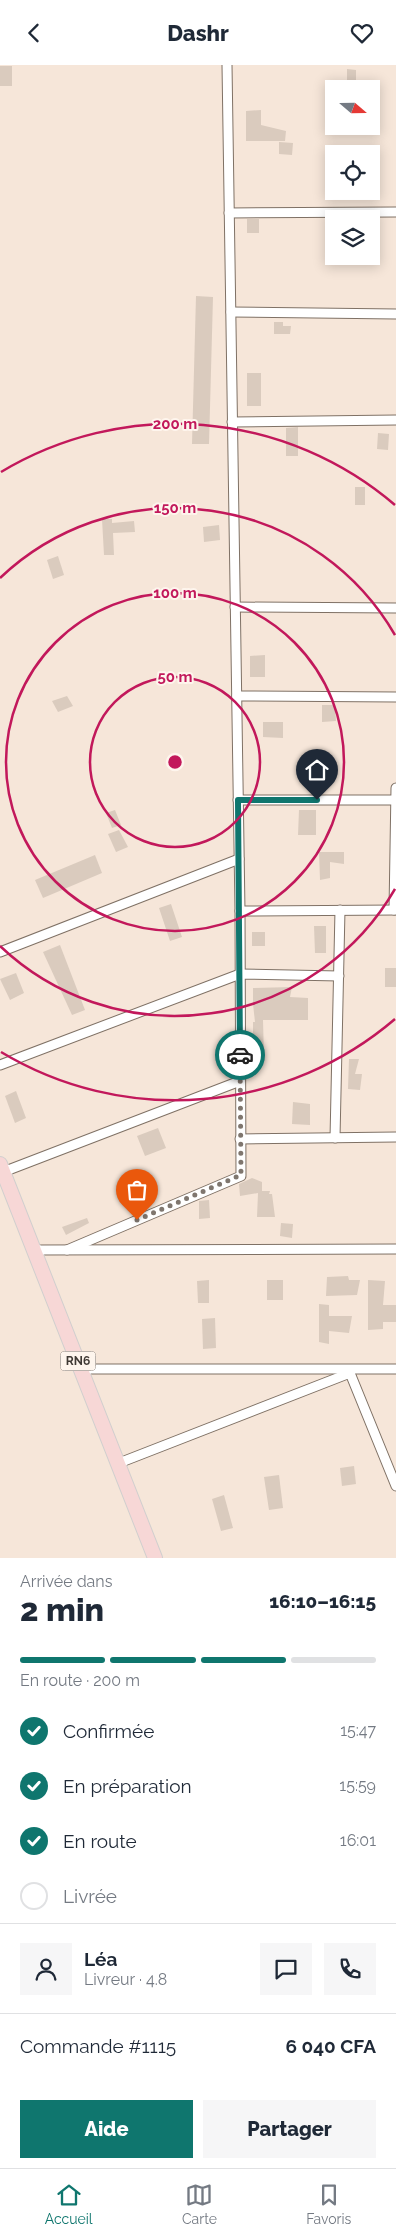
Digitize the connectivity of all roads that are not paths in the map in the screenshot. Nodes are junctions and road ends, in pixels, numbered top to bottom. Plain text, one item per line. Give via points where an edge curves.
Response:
1 (227, 65) edge
2 (396, 212) edge
3 (229, 213) junction
4 (231, 312) junction
5 (396, 314) edge
6 (396, 420) edge
7 (232, 421) junction
8 (235, 607) junction
9 (396, 608) edge
10 (237, 696) junction
11 (396, 697) edge
12 (396, 788) edge
13 (238, 800) junction
14 (396, 800) edge
15 (239, 859) junction
16 (395, 910) edge
17 (240, 911) junction
18 (340, 911) junction
19 (0, 952) edge
20 (240, 974) junction
21 (338, 976) junction
22 (0, 1065) edge
23 (240, 1081) junction
24 (396, 1137) edge
25 (335, 1138) junction
26 (240, 1139) junction
27 (2, 1168) edge
28 (396, 1249) edge
29 (34, 1250) junction
30 (67, 1250) junction
31 (82, 1369) junction
32 (396, 1369) edge
33 (118, 1463) junction
34 (393, 1472) edge
35 (396, 1486) edge
36 (156, 1558) edge

1 - 3 street
2 - 3 street
3 - 4 street
4 - 5 street
4 - 7 street
6 - 7 street
7 - 8 street
8 - 9 street
8 - 10 street
10 - 11 street
10 - 13 street
12 - 14 street
13 - 14 street
13 - 15 street
14 - 16 street
15 - 17 street
15 - 19 street
16 - 18 street
17 - 18 street
17 - 20 street
18 - 21 street
20 - 21 street
20 - 22 street
20 - 23 street
21 - 25 street
23 - 26 street
23 - 27 street
24 - 25 street
25 - 26 street
26 - 30 street via 241,1175
27 - 29 main road, RN6
28 - 30 street
29 - 30 street
29 - 31 main road, RN6
31 - 32 street
31 - 33 main road, RN6
33 - 34 street via 350,1373
33 - 36 main road, RN6
34 - 35 street

